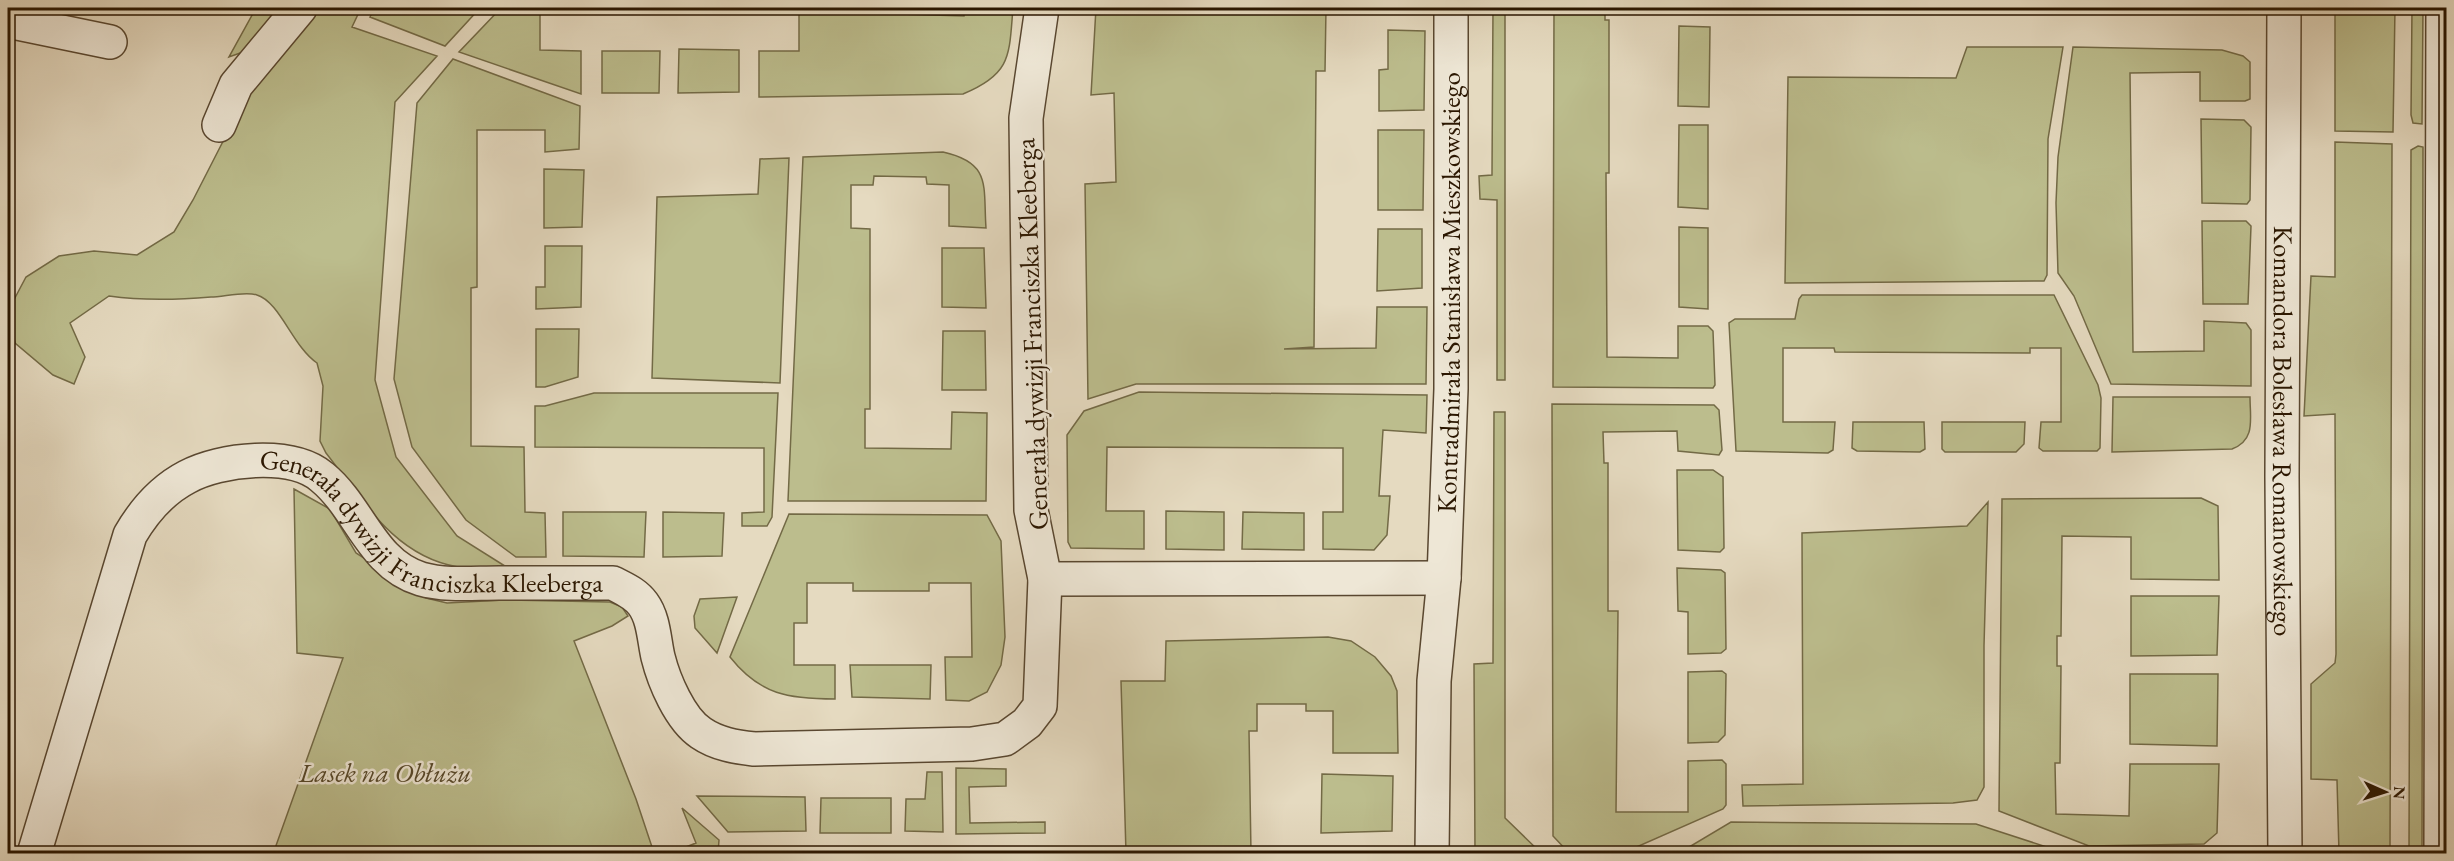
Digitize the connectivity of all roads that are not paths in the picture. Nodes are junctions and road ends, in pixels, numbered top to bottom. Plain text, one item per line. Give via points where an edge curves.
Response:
1 (300, 8) edge
2 (1042, 8) edge
3 (1451, 8) edge
4 (2284, 8) edge
5 (2443, 8) edge
6 (8, 21) edge
7 (110, 42) dead end
8 (219, 125) dead end
9 (1444, 578) junction
10 (1045, 579) junction
11 (34, 854) edge
12 (1432, 854) edge
13 (2285, 854) edge
14 (2441, 854) edge

1 - 8 street via 236,85
2 - 10 street, Generała dywizji Franciszka Kleeberga via 1026,118 1031,510
3 - 9 street, Kontradmirała Stanisława Mieszkowskiego via 1451,389
4 - 13 street, Komandora Bolesława Romanowskiego
5 - 14 street
6 - 7 street
9 - 10 street
9 - 12 street, Kontradmirała Stanisława Mieszkowskiego via 1434,681
10 - 11 street, Generała dywizji Franciszka Kleeberga via 1040,706 1027,723 1005,739 961,744 754,749 730,746 700,733 683,714 658,659 644,605 633,592 613,583 450,583 421,579 394,567 375,548 350,505 320,475 292,463 263,460 209,468 186,477 162,495 142,514 130,535

